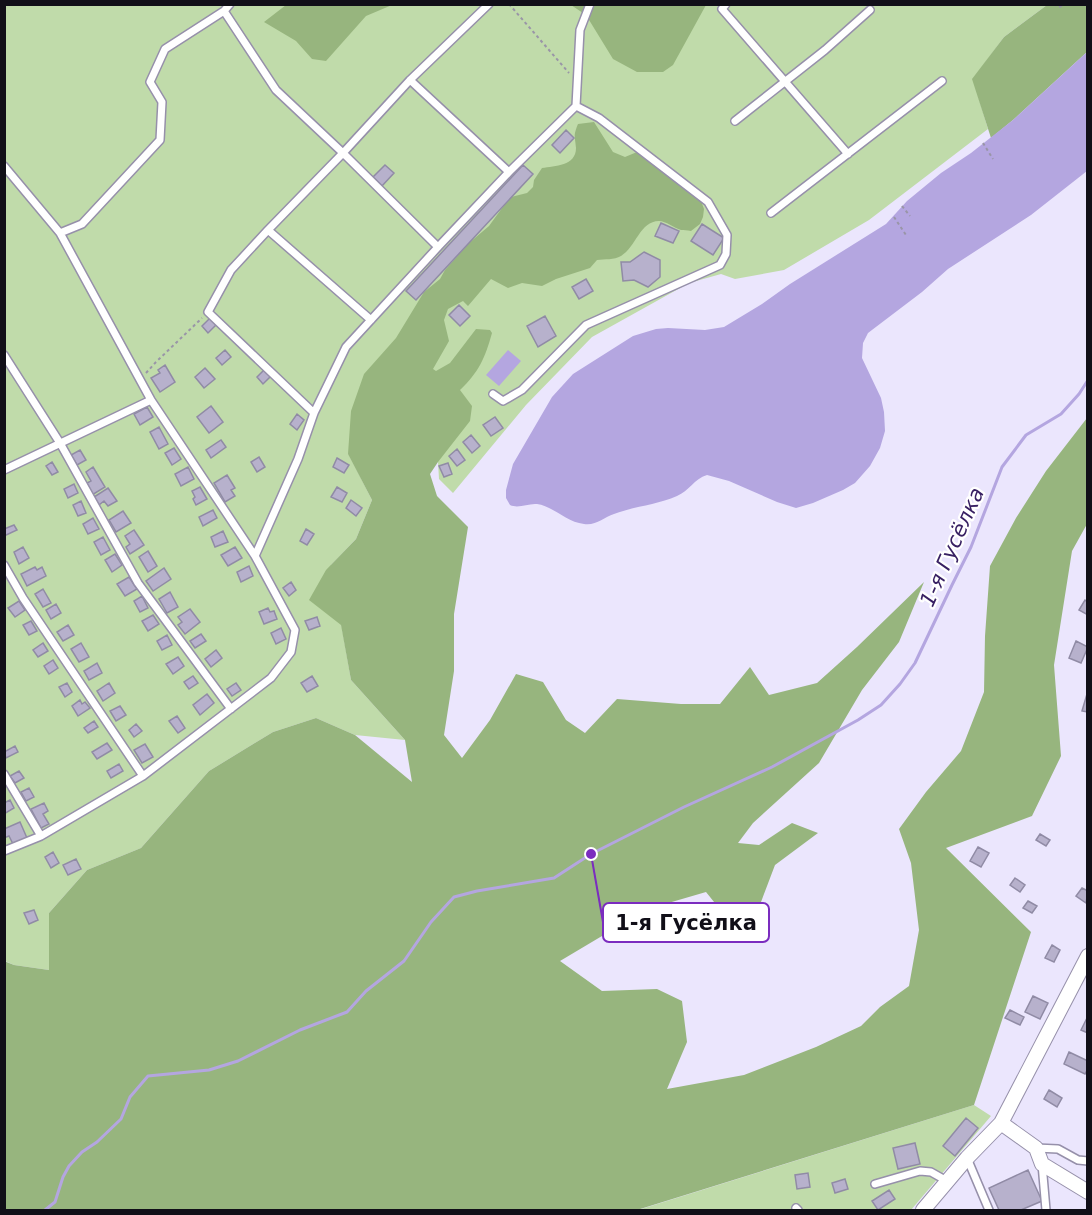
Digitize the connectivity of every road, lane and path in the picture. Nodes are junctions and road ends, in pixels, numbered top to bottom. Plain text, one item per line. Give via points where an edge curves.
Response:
1 (230, 4) edge
2 (489, 4) edge
3 (509, 4) edge
4 (590, 4) edge
5 (726, 4) edge
6 (1054, 4) edge
7 (1069, 4) edge
8 (870, 10) dead end
9 (224, 11) junction
10 (410, 80) junction
11 (785, 80) junction
12 (577, 81) junction
13 (942, 81) dead end
14 (576, 106) junction
15 (735, 121) dead end
16 (983, 143) dead end
17 (343, 153) junction
18 (848, 154) junction
19 (993, 159) dead end
20 (4, 166) edge
21 (509, 172) junction
22 (902, 206) dead end
23 (771, 213) dead end
24 (910, 216) dead end
25 (894, 217) dead end
26 (268, 230) junction
27 (60, 233) junction
28 (906, 234) dead end
29 (438, 247) junction
30 (208, 312) junction
31 (371, 320) junction
32 (4, 355) edge
33 (140, 380) junction
34 (493, 394) dead end
35 (151, 400) junction
36 (314, 413) junction
37 (60, 443) junction
38 (4, 470) edge
39 (255, 556) junction
40 (4, 565) edge
41 (231, 709) junction
42 (4, 774) edge
43 (142, 776) junction
44 (41, 836) junction
45 (4, 851) edge
46 (1088, 956) edge
47 (1000, 1123) junction
48 (1036, 1148) junction
49 (967, 1158) junction
50 (1088, 1161) edge
51 (1042, 1164) junction
52 (947, 1181) junction
53 (875, 1184) dead end
54 (1088, 1192) edge
55 (924, 1210) edge
56 (989, 1210) edge
57 (1046, 1210) edge

1 - 9 lane
2 - 10 lane
3 - 12 path
4 - 12 lane via 580,30
5 - 11 lane via 722,9
6 - 7 path
8 - 11 lane
9 - 17 lane via 276,90
9 - 27 lane via 165,49 150,82 162,102 160,140 82,224
10 - 17 lane
10 - 21 lane
11 - 15 lane
11 - 18 lane
12 - 14 lane
13 - 18 lane
14 - 21 lane
14 - 34 lane via 599,118 708,202 727,235 726,254 720,265 586,325 522,390 503,402
16 - 19 path
17 - 26 lane
17 - 29 lane
18 - 23 lane
20 - 27 lane
21 - 29 lane
22 - 24 path
25 - 28 path
26 - 30 lane via 231,270
26 - 31 lane
27 - 33 lane
29 - 31 lane
30 - 33 path
30 - 36 lane
31 - 36 lane via 346,347
32 - 37 lane
33 - 35 lane
35 - 37 lane
35 - 39 lane
36 - 39 lane
37 - 38 lane
37 - 41 lane via 138,583
39 - 41 lane via 295,630 291,652 271,678
40 - 43 lane
41 - 43 lane
42 - 44 lane
43 - 44 lane
44 - 45 lane
46 - 47 street
47 - 48 street
47 - 49 street
48 - 50 lane via 1058,1149
48 - 51 street
49 - 52 street
49 - 56 lane
51 - 54 street
51 - 57 lane
52 - 53 lane via 920,1171
52 - 55 street

